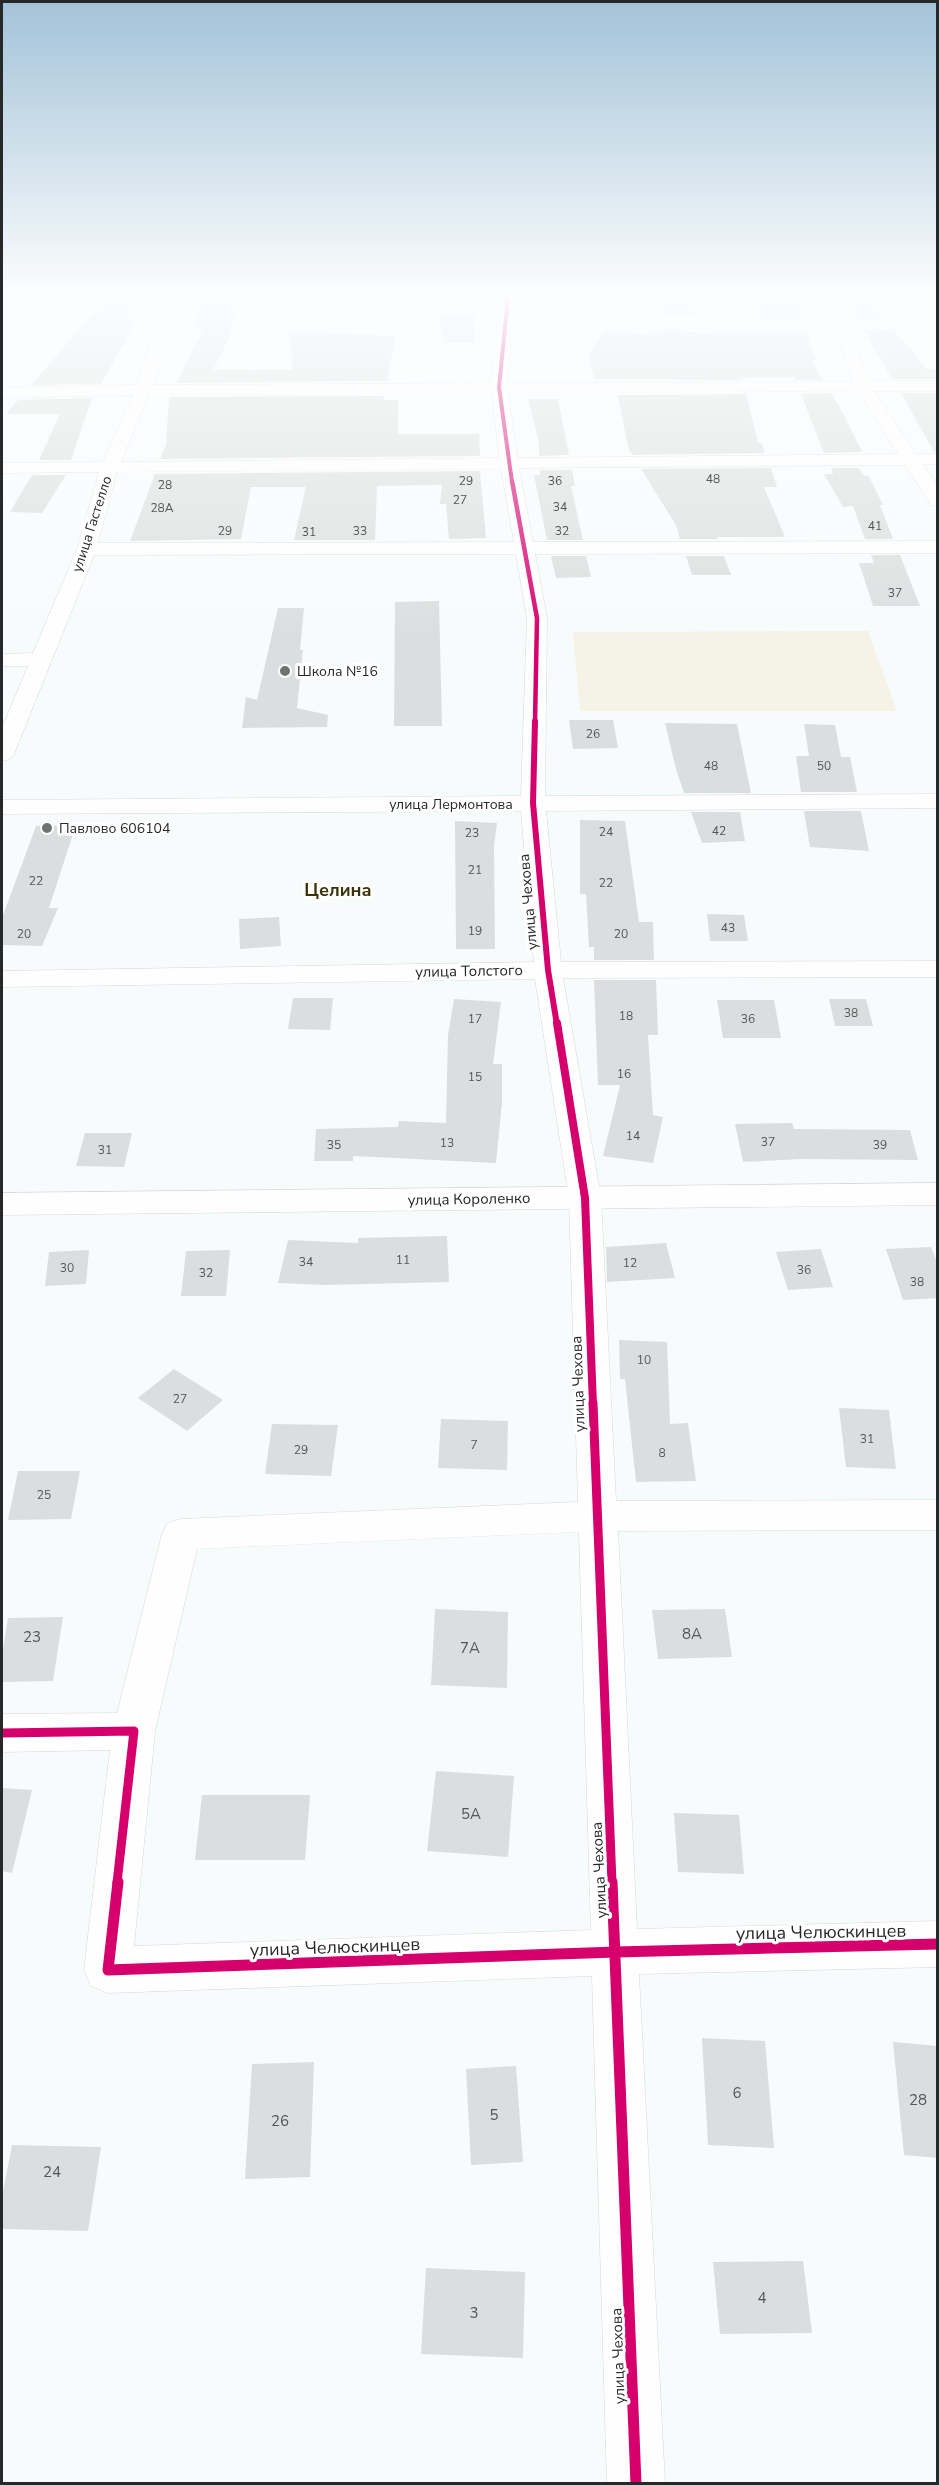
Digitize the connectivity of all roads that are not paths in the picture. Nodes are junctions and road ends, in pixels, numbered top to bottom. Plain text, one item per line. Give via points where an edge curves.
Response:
1 (136, 407) edge
2 (502, 407) edge
3 (876, 407) edge
4 (909, 458) junction
5 (938, 459) edge
6 (509, 463) junction
7 (110, 466) junction
8 (2, 468) edge
9 (938, 501) edge
10 (938, 547) edge
11 (523, 548) junction
12 (87, 549) junction
13 (40, 659) junction
14 (2, 660) edge
15 (2, 754) edge
16 (938, 801) edge
17 (533, 804) junction
18 (2, 807) edge
19 (938, 969) edge
20 (548, 970) junction
21 (2, 978) edge
22 (938, 1194) edge
23 (585, 1198) junction
24 (2, 1204) edge
25 (938, 1515) edge
26 (597, 1516) junction
27 (134, 1731) junction
28 (2, 1733) edge
29 (938, 1944) edge
30 (616, 1952) junction
31 (636, 2484) edge

1 - 7 street, улица Гастелло
2 - 6 street, улица Чехова
3 - 4 street
4 - 5 street
4 - 6 street
4 - 9 street
6 - 7 street
6 - 11 street, улица Чехова
7 - 8 street
7 - 12 street, улица Гастелло
10 - 11 street
11 - 12 street
11 - 17 street, улица Чехова via 537,618
12 - 13 street, улица Гастелло
13 - 14 street
13 - 15 street, улица Гастелло
16 - 17 street, улица Лермонтова
17 - 18 street, улица Лермонтова
17 - 20 street, улица Чехова
19 - 20 street, улица Толстого
20 - 21 street, улица Толстого
20 - 23 street, улица Чехова
22 - 23 street, улица Короленко
23 - 24 street, улица Короленко
23 - 26 street, улица Чехова
25 - 26 street, улица Челюскинцев
26 - 27 street, улица Челюскинцев via 181,1534
26 - 30 street, улица Чехова
27 - 28 street
27 - 30 street, улица Челюскинцев via 108,1970
29 - 30 street, улица Челюскинцев
30 - 31 street, улица Чехова

